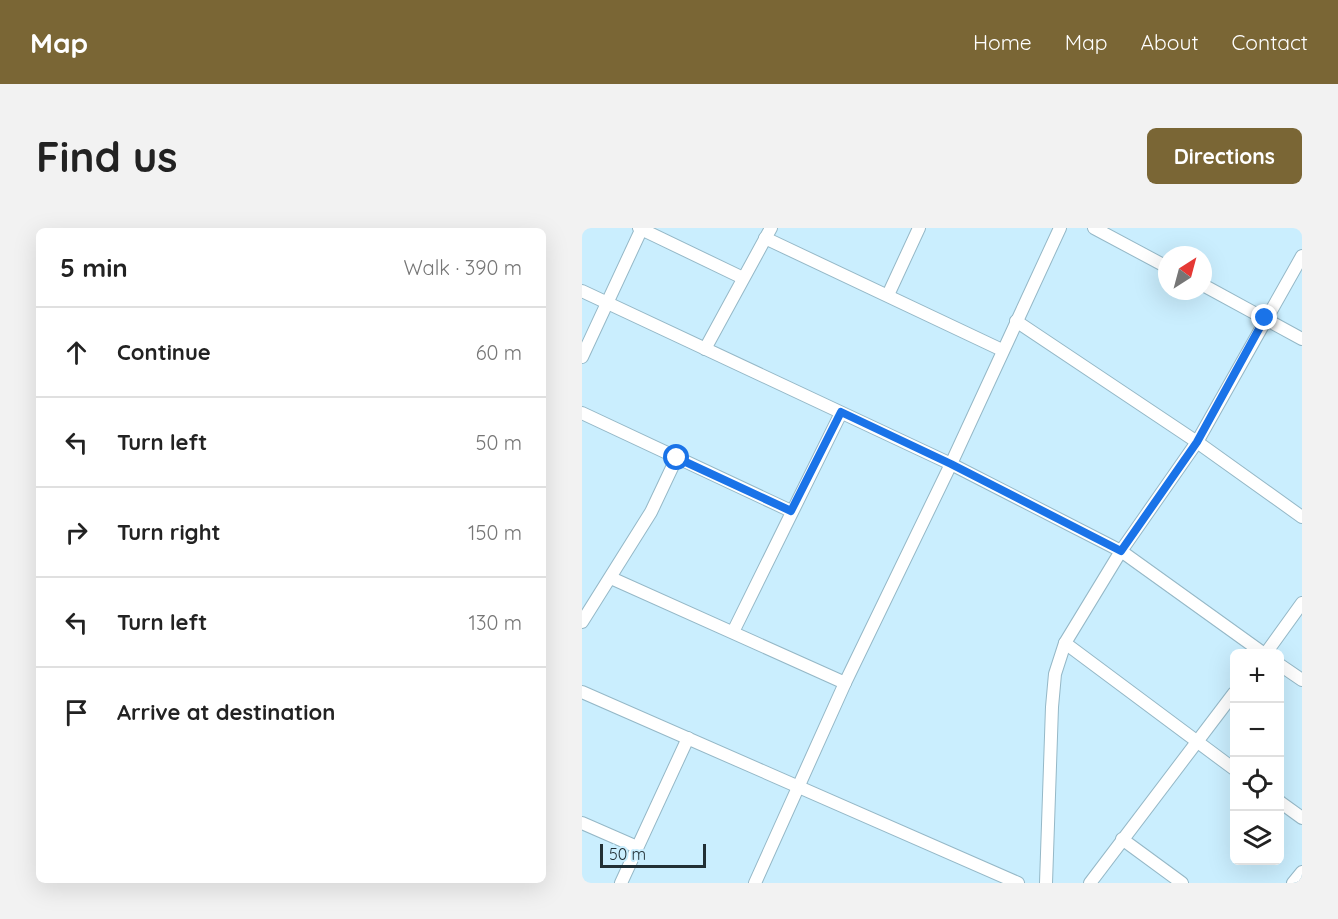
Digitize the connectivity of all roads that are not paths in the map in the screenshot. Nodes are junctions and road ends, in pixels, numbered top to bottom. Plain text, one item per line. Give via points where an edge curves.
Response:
1 (641, 228) edge
2 (919, 228) edge
3 (1060, 228) edge
4 (1094, 228) edge
5 (768, 233) edge
6 (1302, 256) edge
7 (1158, 262) edge
8 (743, 278) junction
9 (1212, 290) edge
10 (582, 291) edge
11 (888, 295) junction
12 (608, 303) junction
13 (1265, 318) junction
14 (1016, 321) junction
15 (1302, 339) edge
16 (705, 349) junction
17 (1002, 350) junction
18 (582, 357) edge
19 (841, 412) junction
20 (582, 413) edge
21 (1197, 442) junction
22 (677, 458) junction
23 (951, 464) junction
24 (791, 511) junction
25 (1302, 517) edge
26 (1121, 551) junction
27 (611, 578) junction
28 (1302, 603) edge
29 (582, 622) edge
30 (733, 632) junction
31 (1065, 643) junction
32 (1258, 649) edge
33 (1269, 649) edge
34 (1284, 668) edge
35 (1302, 680) edge
36 (845, 683) junction
37 (582, 692) edge
38 (1230, 698) edge
39 (688, 738) junction
40 (1196, 741) junction
41 (1230, 766) edge
42 (798, 786) junction
43 (1284, 805) edge
44 (1302, 818) edge
45 (582, 823) edge
46 (1122, 839) junction
47 (637, 847) junction
48 (1302, 872) edge
49 (621, 883) edge
50 (755, 883) edge
51 (1017, 883) edge
52 (1046, 883) edge
53 (1090, 883) edge
54 (1182, 883) edge
55 (1293, 883) edge

1 - 8 street
1 - 12 street
2 - 11 street
3 - 14 street
4 - 7 street
5 - 8 street
5 - 11 street
6 - 13 street
8 - 16 street
9 - 13 street
10 - 12 street
11 - 17 street
12 - 16 street
12 - 18 street
13 - 15 street
13 - 21 street
14 - 17 street
14 - 21 street
16 - 19 street
17 - 23 street
19 - 23 street
19 - 24 street
20 - 22 street
21 - 25 street
21 - 26 street
22 - 24 street
22 - 27 street via 651,512
23 - 26 street
23 - 36 street
24 - 30 street
26 - 31 street
26 - 32 street
27 - 29 street
27 - 30 street
28 - 33 street
30 - 36 street
31 - 40 street
31 - 52 street via 1053,696
34 - 35 street
36 - 42 street
37 - 39 street
38 - 40 street
39 - 42 street
39 - 47 street
40 - 41 street
40 - 46 street
42 - 50 street
42 - 51 street
43 - 44 street
45 - 47 street
46 - 53 street
46 - 54 street
47 - 49 street
48 - 55 street

